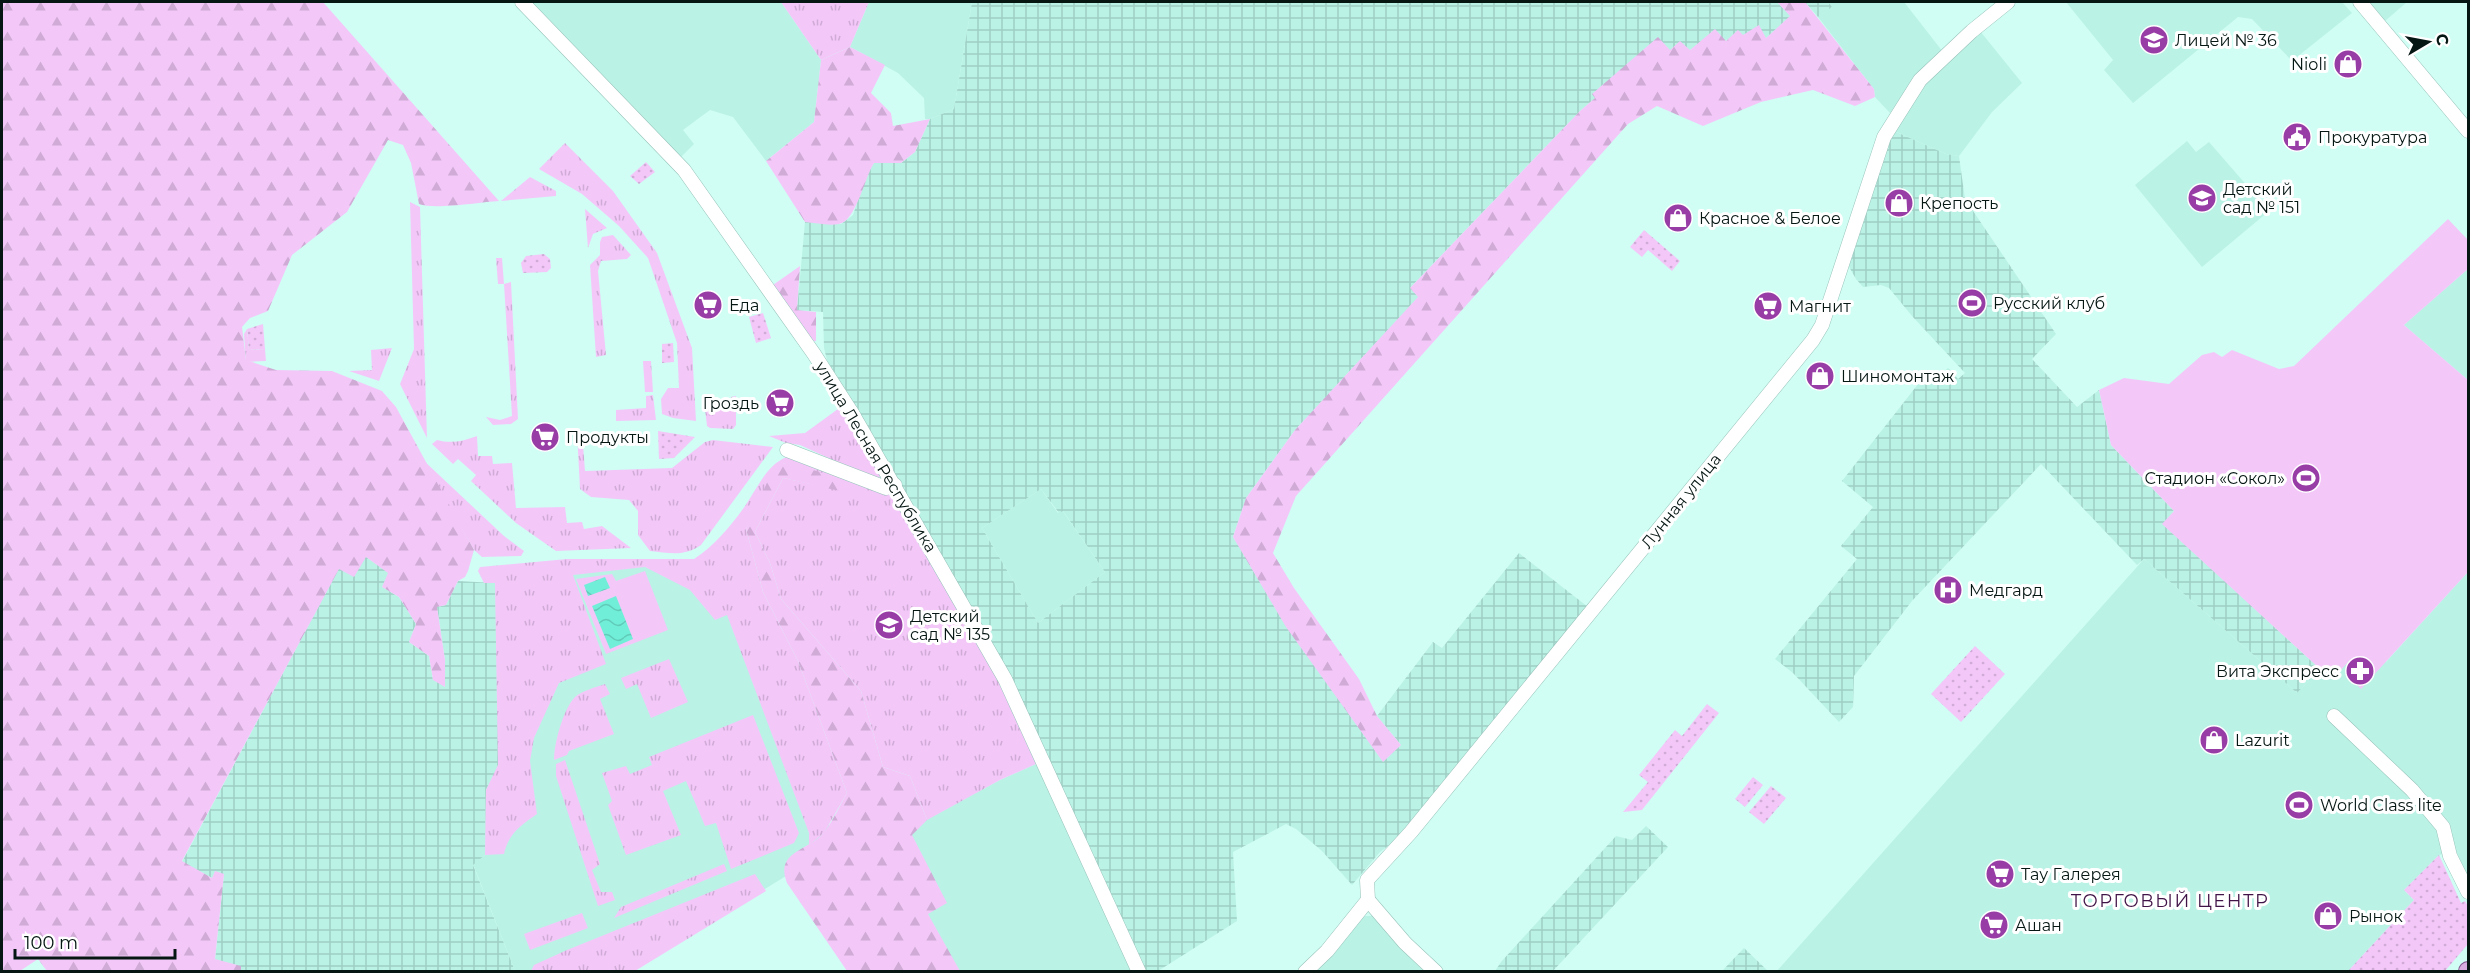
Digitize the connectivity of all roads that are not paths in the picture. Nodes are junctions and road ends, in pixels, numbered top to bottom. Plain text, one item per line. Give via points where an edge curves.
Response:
1 (522, 2) edge
2 (2008, 2) edge
3 (2360, 2) edge
4 (1991, 7) edge
5 (2469, 130) edge
6 (787, 450) dead end
7 (895, 485) junction
8 (2334, 716) dead end
9 (2469, 892) edge
10 (1368, 900) junction
11 (1139, 972) edge
12 (1305, 972) edge
13 (1436, 972) edge

1 - 7 street, улица Лесная Республика via 684,170 814,354
2 - 4 street, Лунная улица
3 - 5 street
4 - 10 street, Лунная улица via 1920,80 1884,137 1826,315 1813,340 1411,832 1367,880
6 - 7 street via 886,488
7 - 11 street, улица Лесная Республика via 1005,679
8 - 9 street via 2412,790 2443,827 2450,856
10 - 12 street, Лунная улица
10 - 13 street

